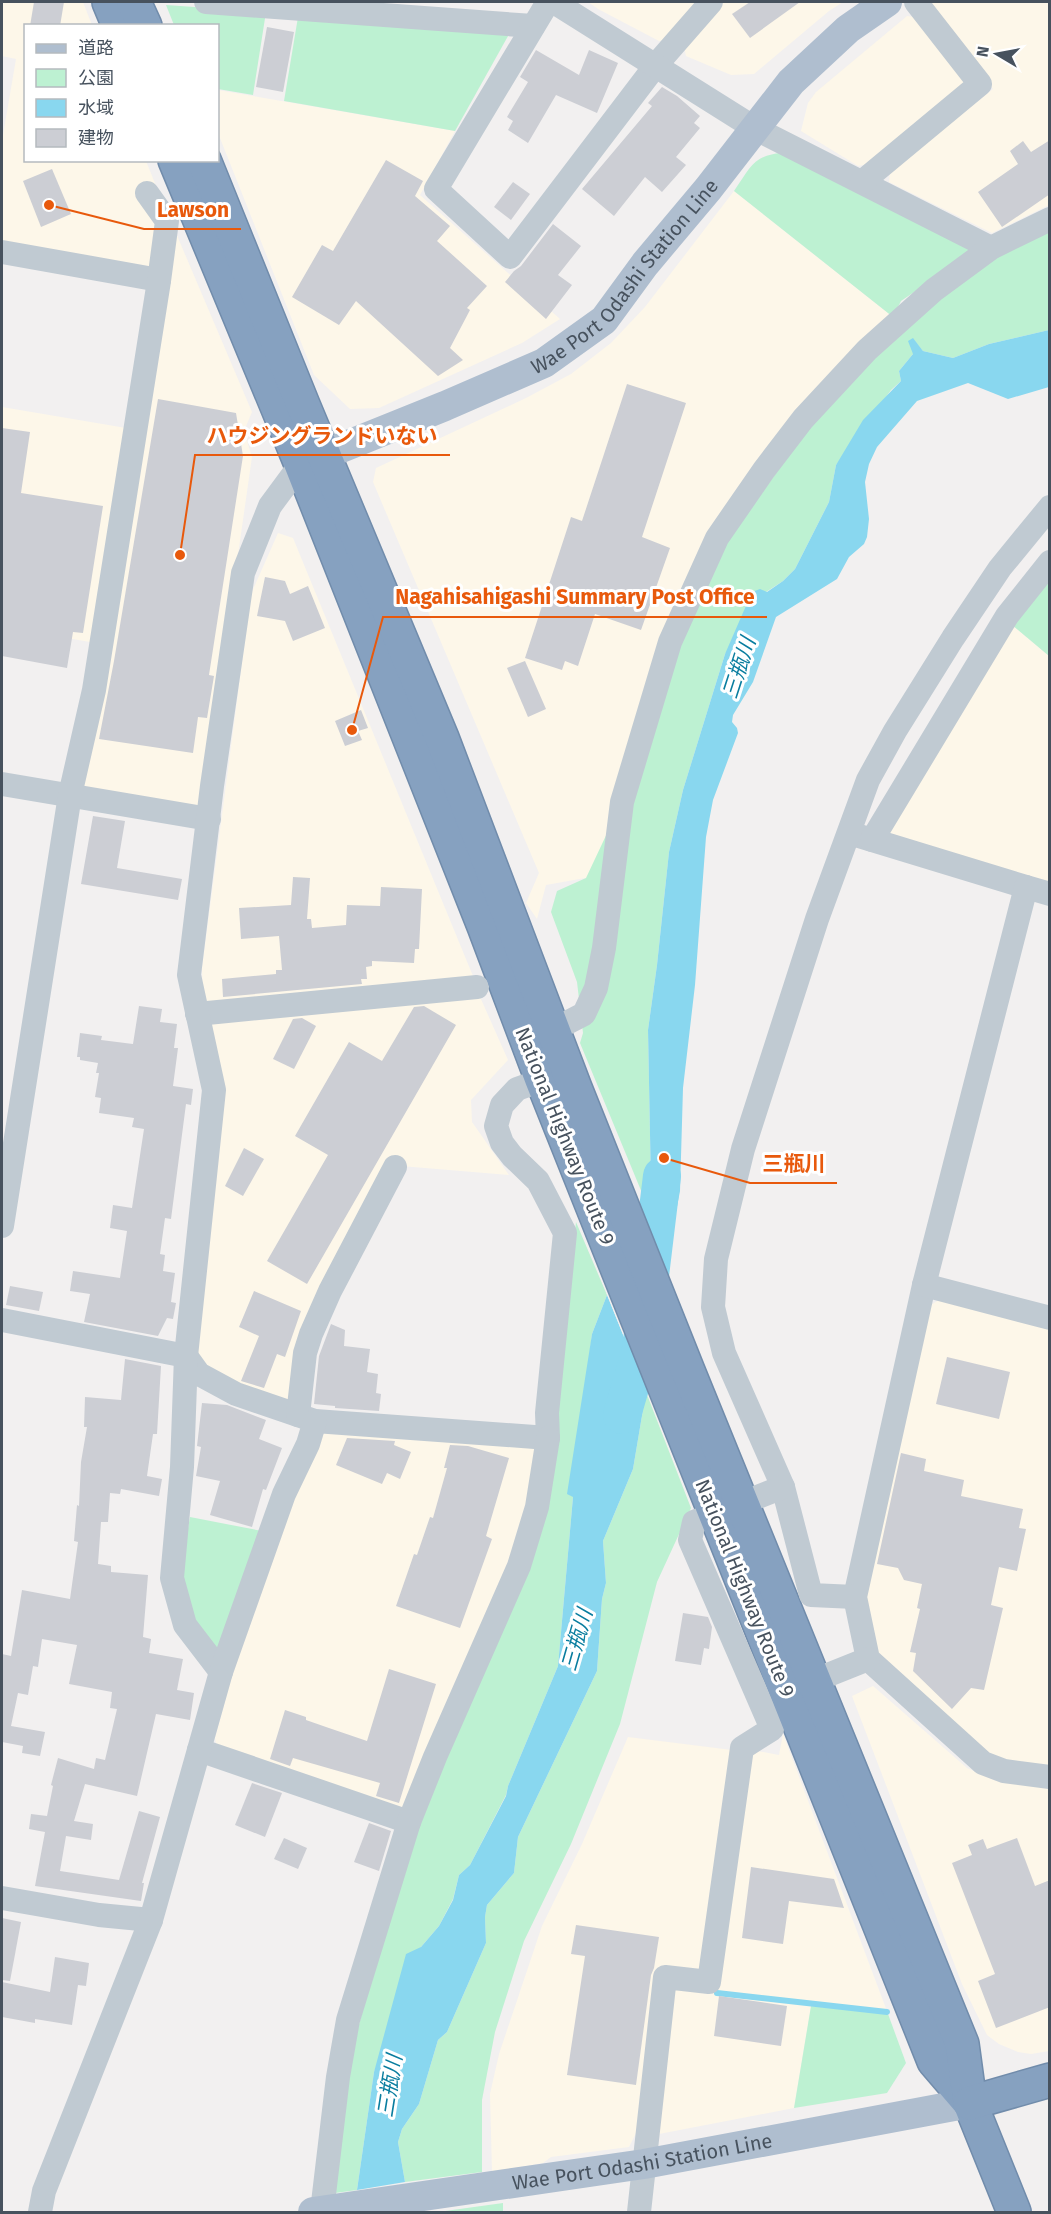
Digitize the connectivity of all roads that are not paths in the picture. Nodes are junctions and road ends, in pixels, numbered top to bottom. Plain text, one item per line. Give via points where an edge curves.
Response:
1 (109, 2) edge
2 (134, 2) edge
3 (206, 2) edge
4 (548, 2) edge
5 (554, 2) edge
6 (711, 2) edge
7 (887, 2) edge
8 (916, 2) edge
9 (118, 24) edge
10 (144, 24) edge
11 (533, 26) junction
12 (656, 65) junction
13 (756, 129) junction
14 (176, 162) edge
15 (205, 162) edge
16 (862, 182) junction
17 (147, 193) dead end
18 (1050, 219) edge
19 (992, 248) junction
20 (2, 252) edge
21 (159, 280) junction
22 (313, 459) junction
23 (1050, 507) edge
24 (1050, 562) edge
25 (2, 784) edge
26 (70, 795) junction
27 (209, 819) junction
28 (847, 833) junction
29 (872, 840) junction
30 (1026, 887) junction
31 (1050, 894) edge
32 (477, 987) dead end
33 (198, 1014) junction
34 (550, 1019) junction
35 (542, 1080) junction
36 (395, 1167) dead end
37 (2, 1226) edge
38 (924, 1285) junction
39 (1050, 1318) edge
40 (2, 1320) edge
41 (186, 1356) junction
42 (306, 1418) junction
43 (548, 1438) junction
44 (783, 1487) junction
45 (728, 1509) junction
46 (855, 1597) junction
47 (868, 1659) junction
48 (221, 1672) junction
49 (799, 1687) junction
50 (199, 1750) junction
51 (1050, 1778) edge
52 (409, 1822) junction
53 (2, 1898) edge
54 (151, 1920) junction
55 (1050, 2080) edge
56 (970, 2103) junction
57 (644, 2164) junction
58 (325, 2211) edge
59 (39, 2212) edge
60 (639, 2212) edge
61 (1014, 2212) edge

1 - 9 highway
2 - 10 highway
3 - 11 street
4 - 11 street
5 - 12 street
6 - 12 street
7 - 13 main road, Wae Port Odashi Station Line via 848,29 791,82
8 - 16 street via 980,84
11 - 12 street via 436,189 510,257
12 - 13 street
13 - 16 street
13 - 22 main road, Wae Port Odashi Station Line via 604,320 544,363
14 - 22 highway, National Highway Route 9
15 - 22 highway, National Highway Route 9
16 - 19 street
17 - 21 street via 167,221
18 - 19 street
19 - 34 street via 934,290 867,350 803,419 717,538 670,642 622,802 596,988 584,1014
20 - 21 street
21 - 26 street via 94,690
22 - 27 street via 270,507 243,573
22 - 34 highway, National Highway Route 9 via 442,738
22 - 35 highway, National Highway Route 9
23 - 28 street via 1000,568 947,647 868,780
24 - 29 street via 1007,616
25 - 26 street
26 - 27 street
26 - 37 street
27 - 33 street via 189,975
28 - 29 street
28 - 44 street via 743,1149 716,1259 713,1307 724,1353
29 - 30 street
30 - 31 street
30 - 38 street
32 - 33 street
33 - 41 street via 214,1090
34 - 45 highway, National Highway Route 9 via 688,1371
35 - 43 street via 517,1089 502,1105 496,1126 512,1156 538,1180 565,1233
35 - 45 highway, National Highway Route 9 via 688,1447
36 - 42 street via 311,1334 305,1353
38 - 39 street
38 - 46 street
40 - 41 street
41 - 42 street via 199,1374 236,1394
41 - 48 street via 172,1578 184,1624
42 - 43 street
42 - 48 street via 308,1444 284,1494
43 - 52 street via 537,1507 519,1566
44 - 45 street
44 - 46 street via 811,1596
45 - 49 highway, National Highway Route 9
45 - 57 street via 694,1522 690,1540 771,1729 742,1748 709,1982 665,1977
46 - 47 street
47 - 49 street
47 - 51 street via 982,1763 1004,1771
48 - 50 street
49 - 56 highway, National Highway Route 9 via 934,2061
50 - 52 street
50 - 54 street
52 - 58 street via 348,2020 338,2077
53 - 54 street
54 - 59 street
55 - 56 highway
56 - 57 main road, Wae Port Odashi Station Line
56 - 61 highway, National Highway Route 9
57 - 58 main road, Wae Port Odashi Station Line
57 - 60 street

